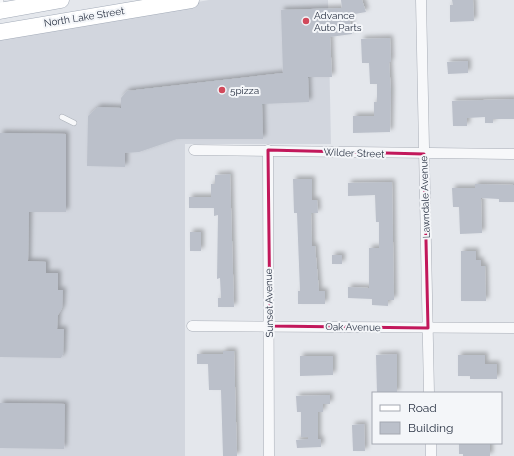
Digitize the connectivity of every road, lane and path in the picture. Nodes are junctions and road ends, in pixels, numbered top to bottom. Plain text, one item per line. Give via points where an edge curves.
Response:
1 (61, 0) edge
2 (191, 0) edge
3 (421, 0) edge
4 (26, 3) edge
5 (1, 7) edge
6 (0, 32) edge
7 (62, 117) dead end
8 (74, 123) dead end
9 (194, 150) dead end
10 (268, 150) junction
11 (424, 154) junction
12 (514, 154) edge
13 (192, 326) dead end
14 (270, 326) junction
15 (428, 328) junction
16 (514, 328) edge
17 (429, 392) edge
18 (430, 444) edge
19 (269, 456) edge
20 (431, 456) edge

1 - 4 main road, North Lake Street
2 - 6 main road, North Lake Street
3 - 11 street, Lawndale Avenue
4 - 5 main road, North Lake Street
7 - 8 lane
9 - 10 street, Wilder Street
10 - 11 street, Wilder Street
10 - 14 street, Sunset Avenue
11 - 12 street, Wilder Street
11 - 15 street, Lawndale Avenue
13 - 14 street, Oak Avenue
14 - 15 street, Oak Avenue
14 - 19 street, Sunset Avenue
15 - 16 street, Oak Avenue
15 - 17 street, Lawndale Avenue
18 - 20 street

